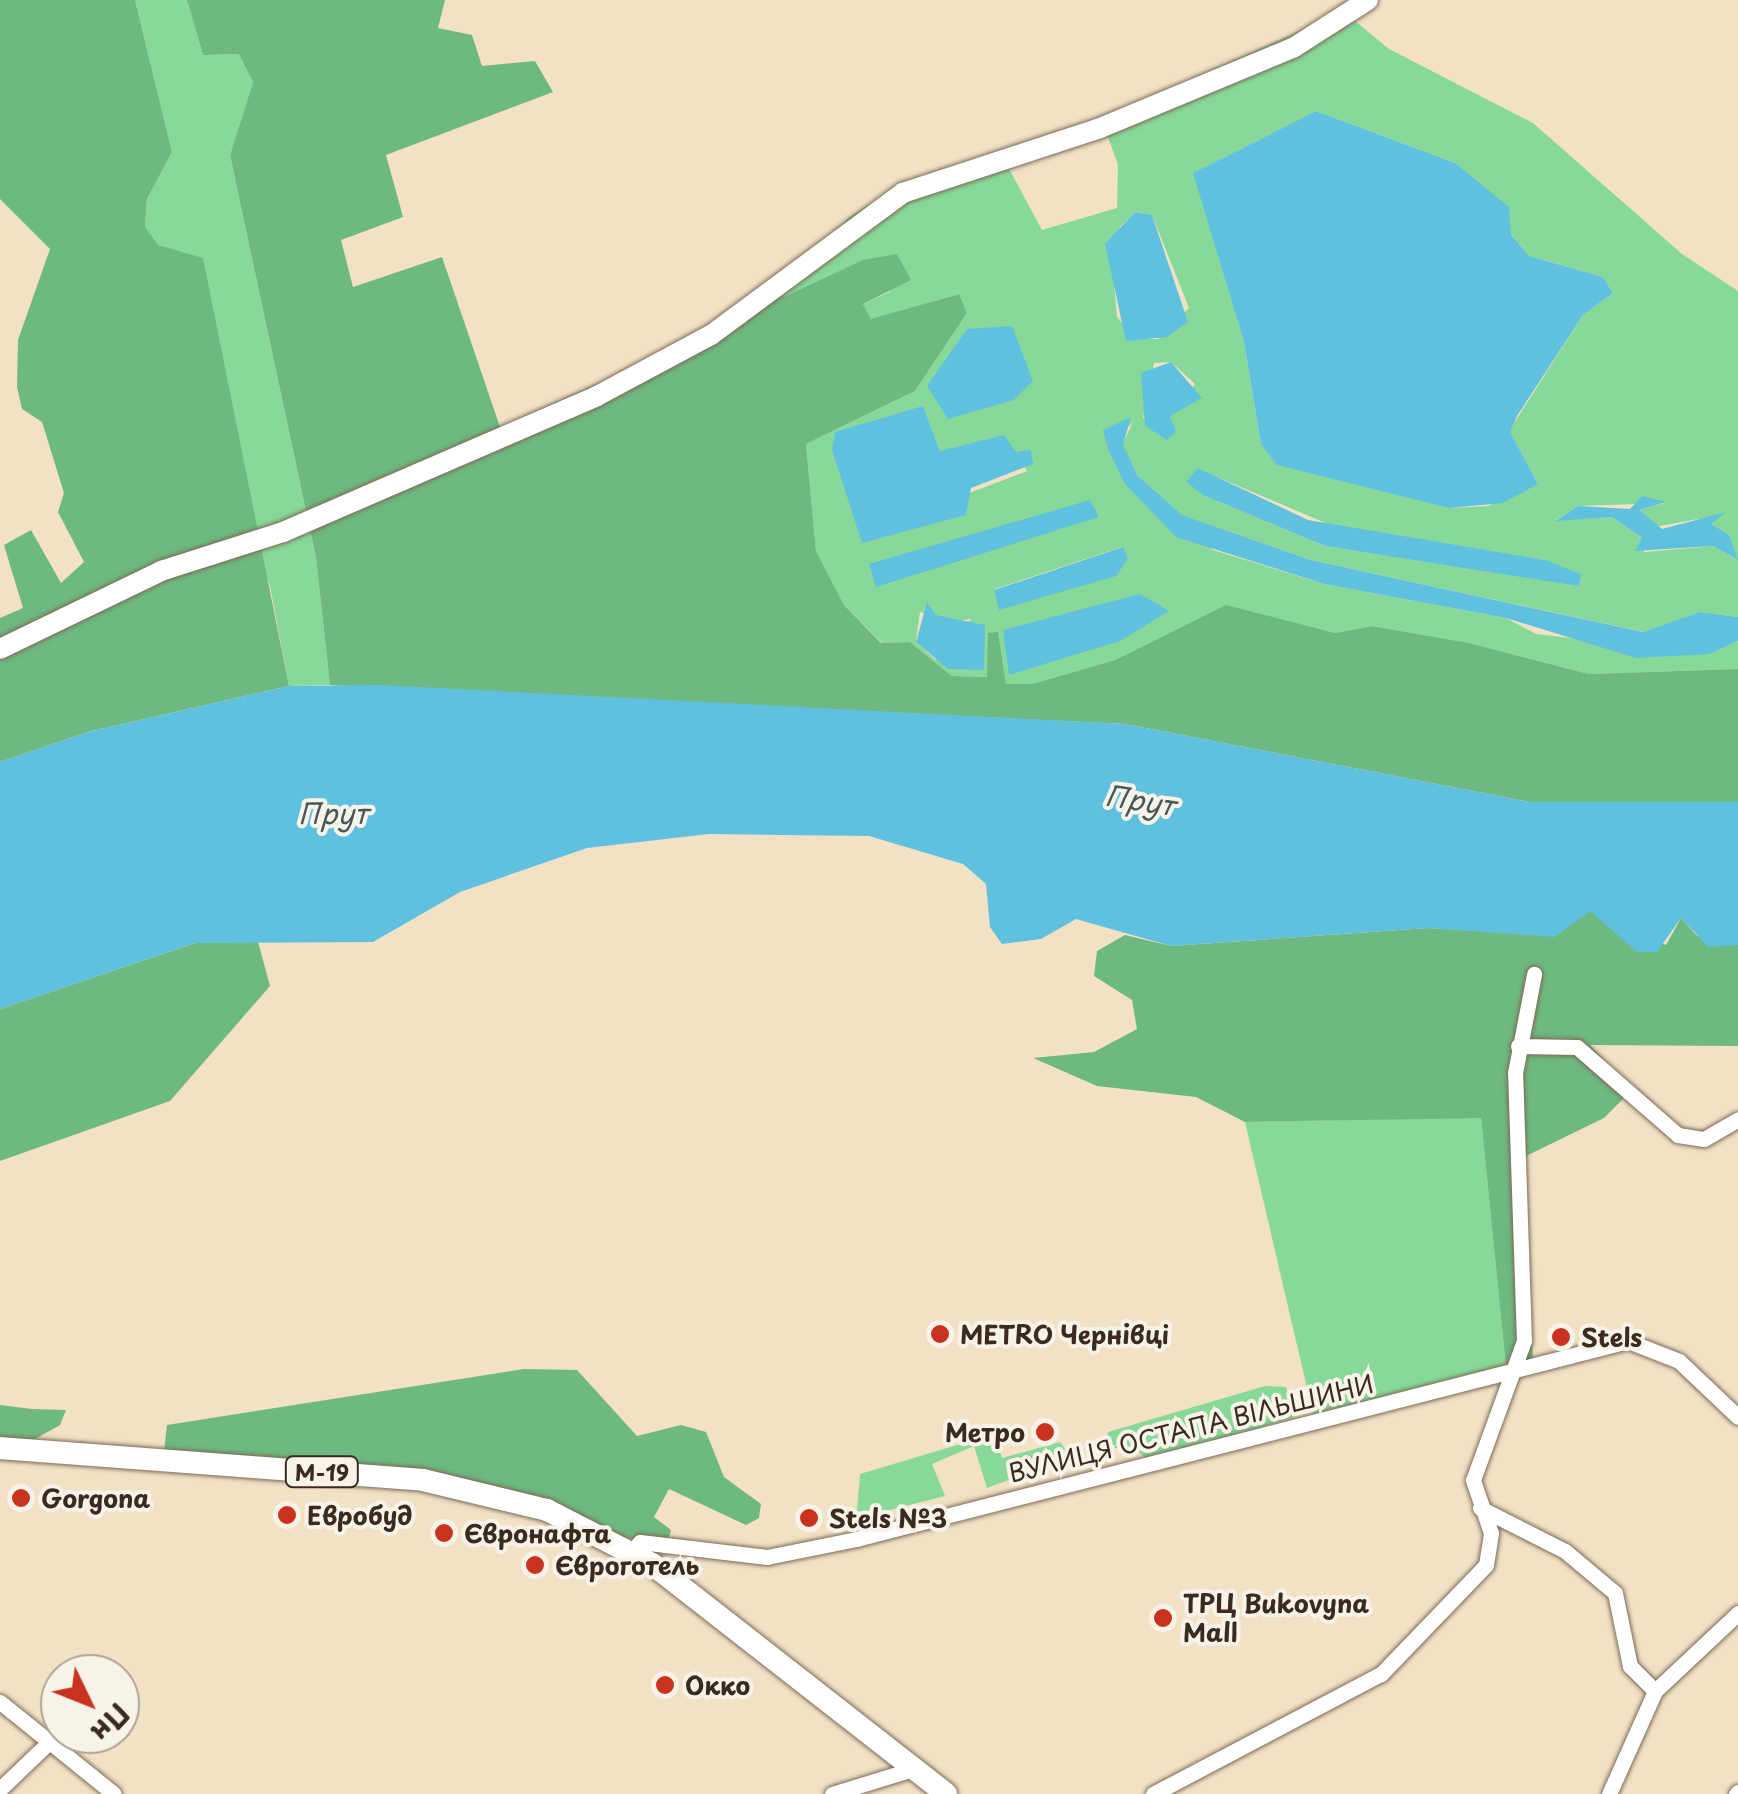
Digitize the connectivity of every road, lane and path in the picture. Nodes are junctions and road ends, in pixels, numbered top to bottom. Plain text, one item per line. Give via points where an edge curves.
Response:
1 (1368, 0) edge
2 (0, 649) edge
3 (1534, 974) dead end
4 (1518, 1046) junction
5 (1738, 1119) edge
6 (1518, 1371) junction
7 (1736, 1409) edge
8 (0, 1448) edge
9 (1480, 1508) junction
10 (632, 1551) junction
11 (1738, 1613) edge
12 (1655, 1691) junction
13 (0, 1702) edge
14 (40, 1736) edge
15 (40, 1751) edge
16 (62, 1754) edge
17 (910, 1770) junction
18 (0, 1789) edge
19 (114, 1794) edge
20 (832, 1794) edge
21 (946, 1794) edge
22 (1154, 1794) edge
23 (1609, 1794) edge

1 - 2 main road via 1293,48 1116,122 904,192 711,336 596,396 284,532 161,571
3 - 4 street
4 - 5 street via 1577,1047 1678,1135 1704,1139
4 - 6 street
6 - 7 street, ВУЛИЦЯ ОСТАПА ВІЛЬШИНИ via 1628,1340 1679,1361
6 - 9 street via 1473,1480
6 - 10 street, ВУЛИЦЯ ОСТАПА ВІЛЬШИНИ via 856,1540 723,1559 640,1542
8 - 10 highway, М-19 via 423,1480 515,1498
9 - 12 street via 1565,1551 1614,1594 1630,1666
9 - 22 street via 1491,1533 1486,1565 1381,1674
10 - 17 highway, М-19
11 - 12 street
12 - 23 street
13 - 14 street
15 - 18 street
16 - 19 street
17 - 20 street
17 - 21 highway, М-19

